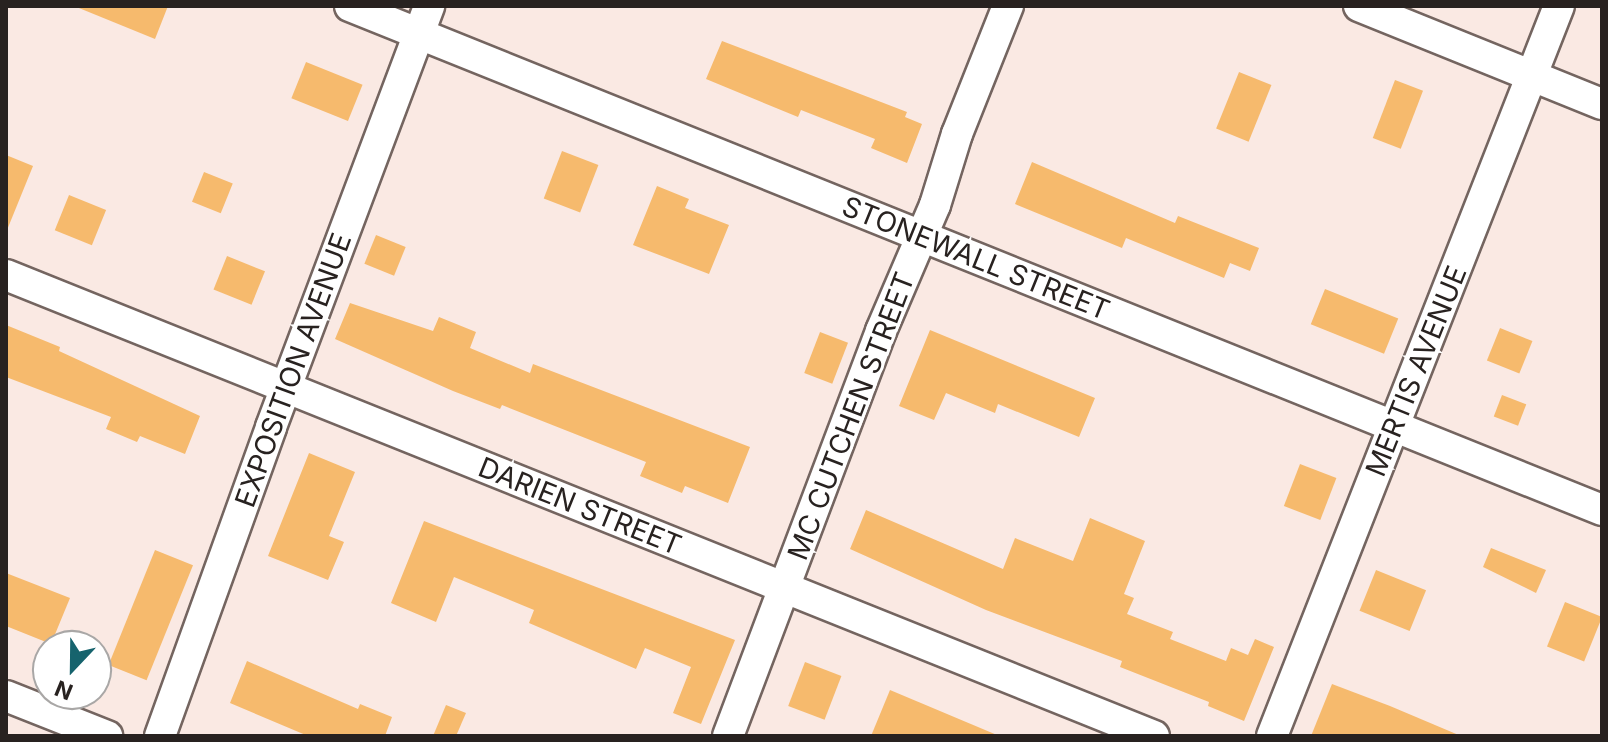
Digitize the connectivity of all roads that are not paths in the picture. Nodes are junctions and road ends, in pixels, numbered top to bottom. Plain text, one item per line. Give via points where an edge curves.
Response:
1 (350, 6) edge
2 (1008, 6) edge
3 (1359, 6) edge
4 (1559, 6) edge
5 (424, 20) edge
6 (1532, 76) junction
7 (1602, 104) edge
8 (922, 236) junction
9 (6, 275) edge
10 (287, 388) junction
11 (1394, 426) junction
12 (1602, 510) edge
13 (785, 588) junction
14 (6, 696) edge
15 (107, 736) edge
16 (160, 736) edge
17 (728, 736) edge
18 (1154, 736) edge
19 (1272, 736) edge

1 - 5 street, STONEWALL STREET
2 - 8 street, MC CUTCHEN STREET
3 - 6 street
4 - 6 street, MERTIS AVENUE
5 - 8 street, STONEWALL STREET
5 - 10 street, EXPOSITION AVENUE
6 - 7 street
6 - 11 street, MERTIS AVENUE
8 - 11 street, STONEWALL STREET
8 - 13 street, MC CUTCHEN STREET
9 - 10 street, DARIEN STREET
10 - 13 street, DARIEN STREET
10 - 16 street, EXPOSITION AVENUE
11 - 12 street, STONEWALL STREET
11 - 19 street, MERTIS AVENUE
13 - 17 street, MC CUTCHEN STREET
13 - 18 street, DARIEN STREET
14 - 15 street

